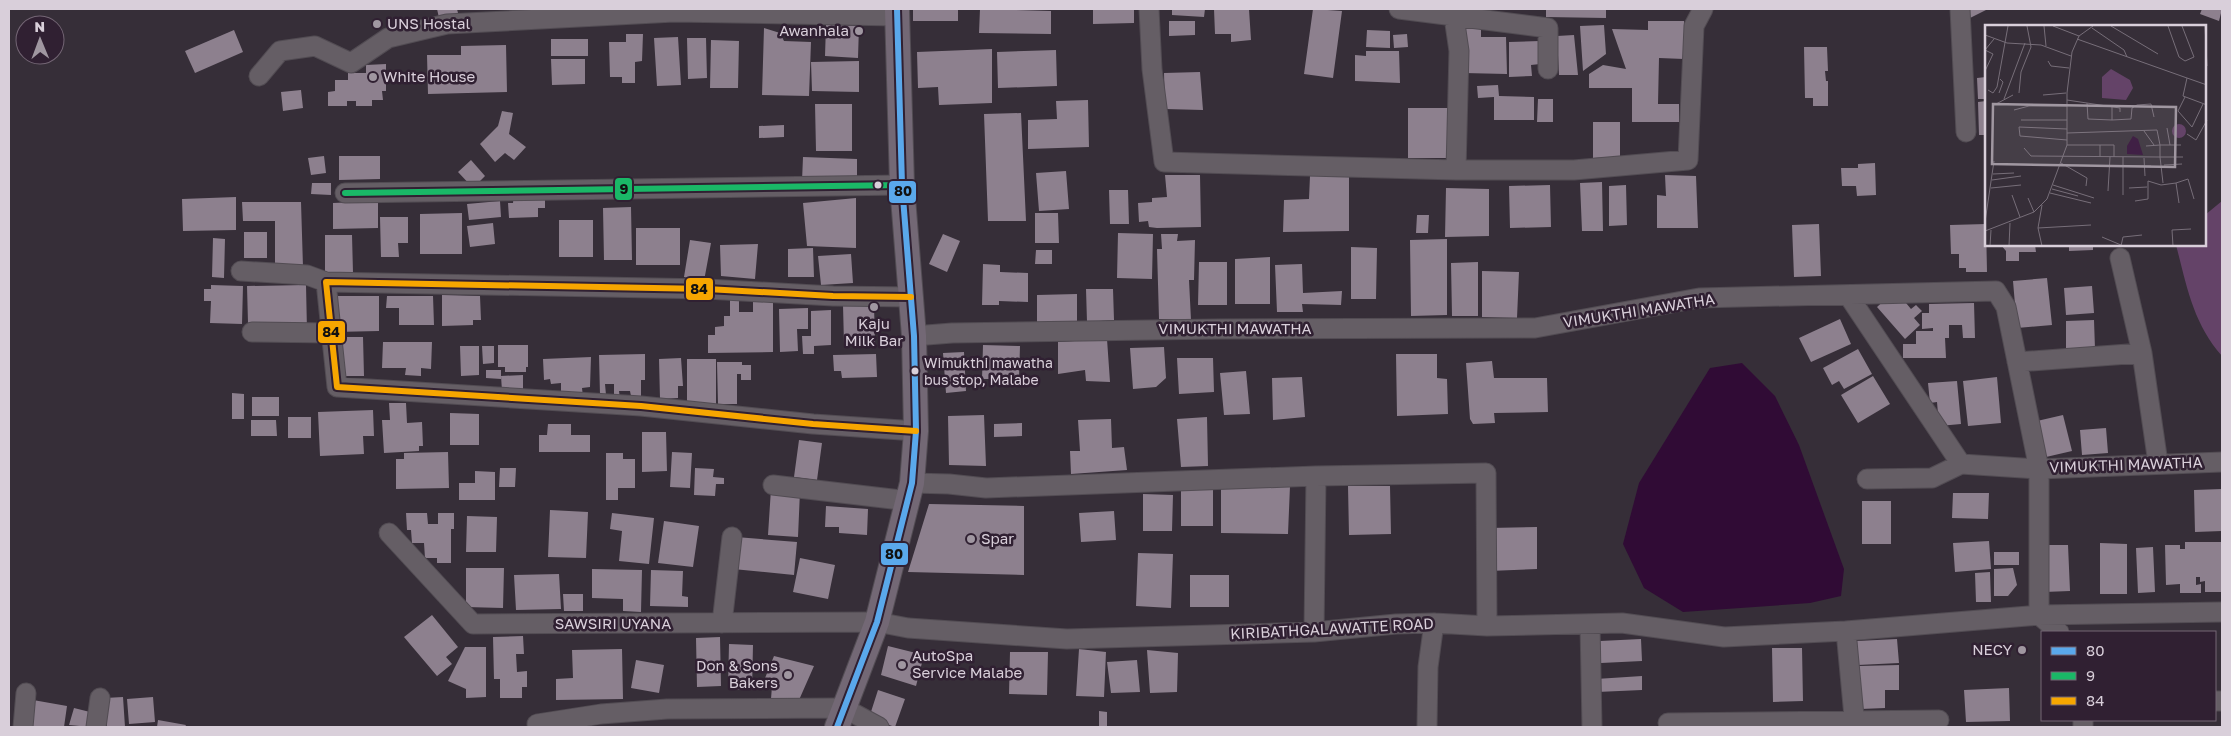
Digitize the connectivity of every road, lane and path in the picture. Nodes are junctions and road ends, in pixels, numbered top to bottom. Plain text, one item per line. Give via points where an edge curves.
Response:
1 (1149, 9) edge
2 (1399, 9) edge
3 (1703, 9) edge
4 (1960, 9) edge
5 (897, 12) edge
6 (1454, 17) junction
7 (1548, 69) dead end
8 (259, 76) dead end
9 (1966, 132) dead end
10 (1456, 170) junction
11 (902, 186) junction
12 (345, 192) dead end
13 (2120, 258) dead end
14 (241, 271) dead end
15 (326, 282) junction
16 (1848, 295) junction
17 (911, 297) junction
18 (252, 332) dead end
19 (332, 333) junction
20 (914, 336) junction
21 (2142, 353) junction
22 (2017, 362) junction
23 (916, 431) junction
24 (2222, 462) edge
25 (2158, 463) junction
26 (1961, 464) junction
27 (2039, 468) junction
28 (1316, 476) junction
29 (1867, 479) dead end
30 (773, 485) dead end
31 (910, 492) junction
32 (389, 533) dead end
33 (732, 537) dead end
34 (2222, 612) edge
35 (2039, 615) junction
36 (877, 622) junction
37 (722, 623) junction
38 (1434, 623) junction
39 (1590, 625) junction
40 (1487, 626) junction
41 (1846, 630) junction
42 (2058, 631) edge
43 (1314, 632) junction
44 (26, 693) dead end
45 (100, 698) dead end
46 (840, 718) edge
47 (1939, 720) dead end
48 (1668, 723) dead end
49 (537, 724) dead end
50 (1854, 725) edge
51 (23, 727) edge
52 (96, 727) edge
53 (879, 727) edge
54 (1427, 727) edge
55 (1592, 727) edge

1 - 10 street via 1152,69 1164,162
2 - 6 street
3 - 10 street via 1694,26 1688,160 1574,170
4 - 9 street
5 - 8 street via 674,12 447,24 388,38 351,63 314,46 280,51
5 - 11 main road
6 - 7 street via 1548,28
6 - 10 street via 1459,51
11 - 12 street
11 - 17 main road
13 - 21 street
14 - 15 street via 307,275
15 - 17 street via 707,289
15 - 19 street
16 - 20 street, VIMUKTHI MAWATHA via 1699,298 1535,328 1179,330
16 - 22 street, VIMUKTHI MAWATHA via 1996,291 2006,307
16 - 26 street
17 - 20 main road
18 - 19 street
19 - 23 street via 337,387 641,406
20 - 23 main road
21 - 22 street
21 - 25 street
22 - 27 street, VIMUKTHI MAWATHA
23 - 31 main road
24 - 25 street, VIMUKTHI MAWATHA
25 - 27 street, VIMUKTHI MAWATHA
26 - 27 street
26 - 29 street via 1932,478
27 - 35 street
28 - 31 street via 986,488 949,484
28 - 40 street via 1486,473
28 - 43 street
30 - 31 street
31 - 36 main road
32 - 37 street, SAWSIRI UYANA via 473,624
33 - 37 street
34 - 35 street, KIRIBATHGALAWATTE ROAD
35 - 41 street, KIRIBATHGALAWATTE ROAD
35 - 42 street
36 - 37 street, SAWSIRI UYANA
36 - 43 street, KIRIBATHGALAWATTE ROAD via 908,628 1067,639
36 - 46 main road
38 - 40 street, KIRIBATHGALAWATTE ROAD
38 - 43 street, KIRIBATHGALAWATTE ROAD
38 - 54 street via 1428,667
39 - 40 street, KIRIBATHGALAWATTE ROAD
39 - 41 street, KIRIBATHGALAWATTE ROAD via 1622,623 1724,637
39 - 55 street
41 - 50 street
44 - 51 street
45 - 52 street
46 - 49 street via 667,709 601,714
46 - 53 street
47 - 50 street
48 - 50 street

